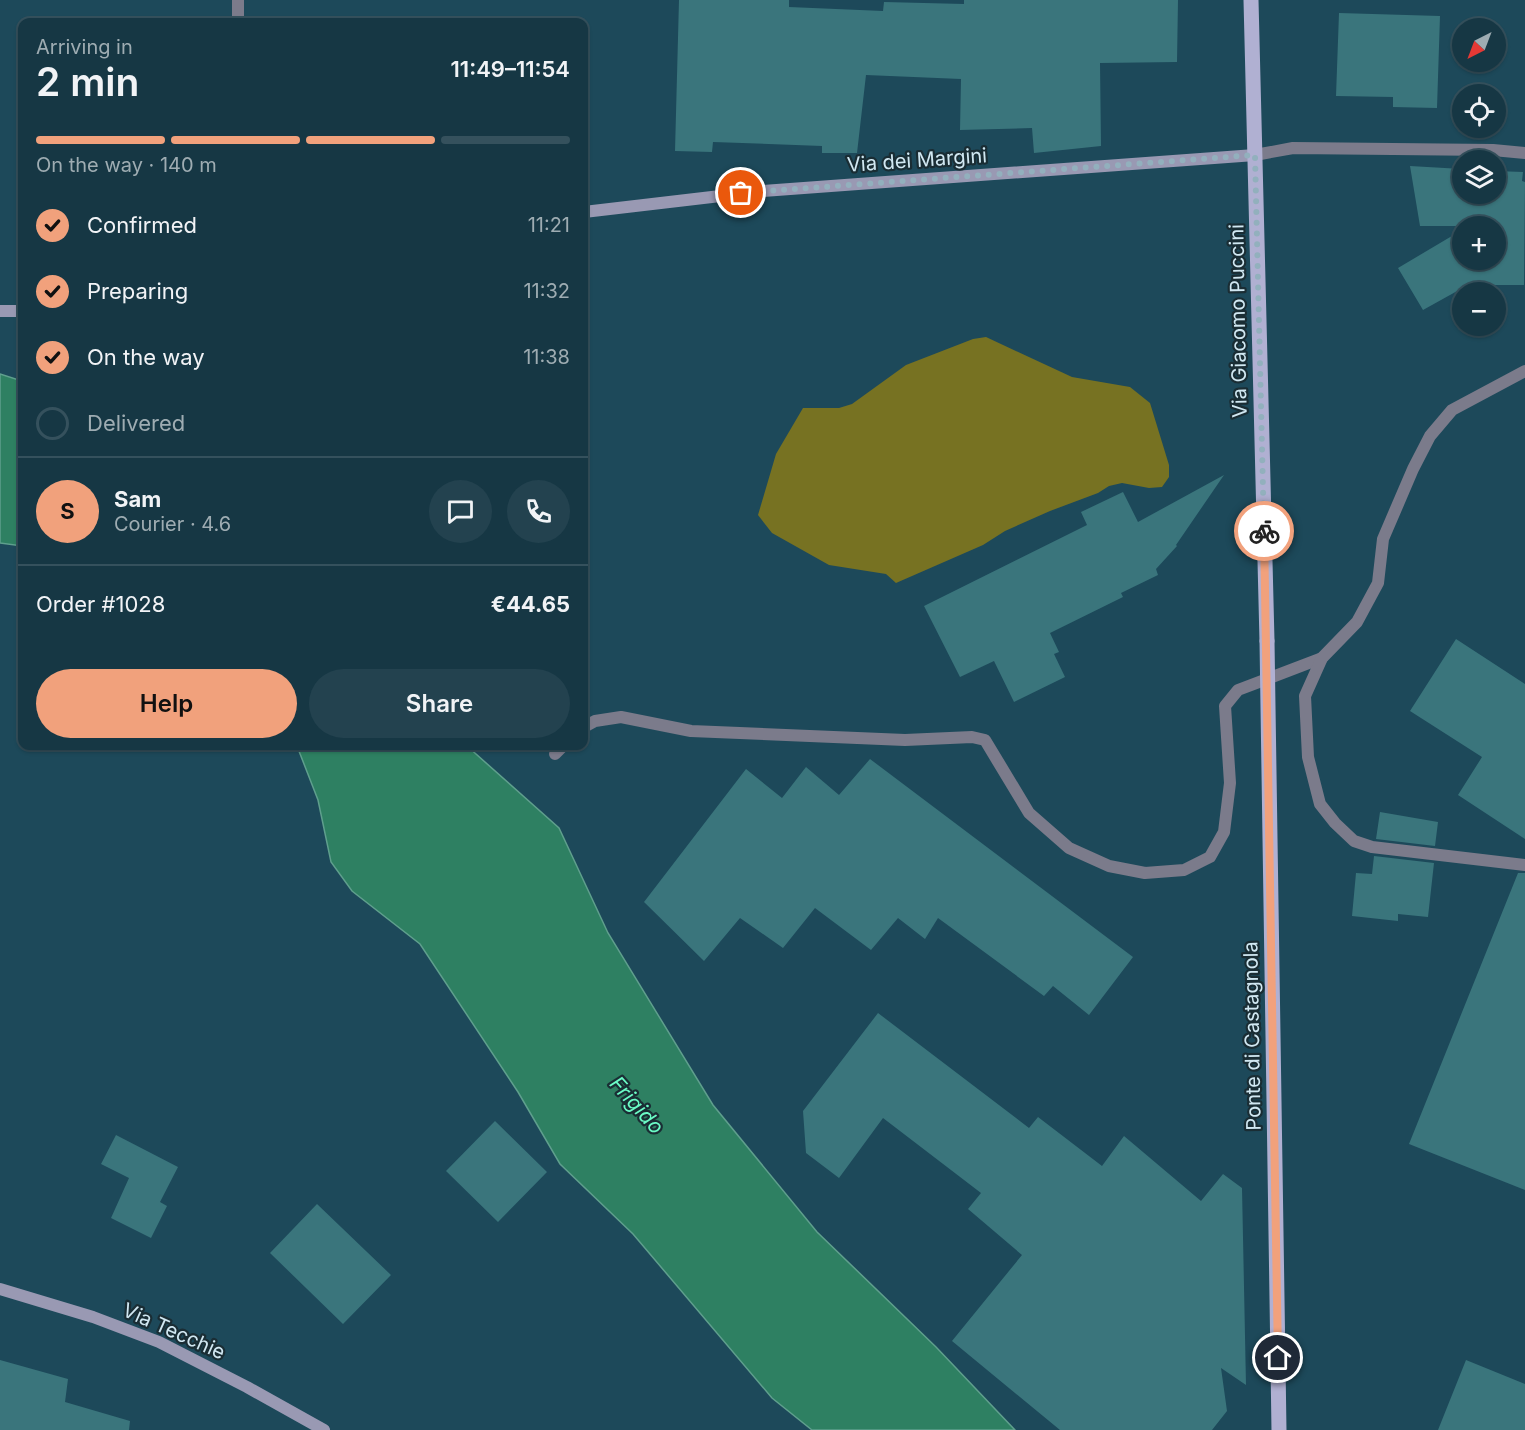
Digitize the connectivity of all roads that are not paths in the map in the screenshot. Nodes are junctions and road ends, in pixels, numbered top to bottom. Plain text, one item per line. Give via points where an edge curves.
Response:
1 (238, 0) edge
2 (1251, 0) edge
3 (238, 18) edge
4 (1525, 153) edge
5 (1255, 155) junction
6 (588, 212) edge
7 (0, 311) edge
8 (18, 311) edge
9 (1525, 371) edge
10 (1267, 641) joint
11 (1322, 658) junction
12 (588, 725) edge
13 (1525, 865) edge
14 (0, 1289) edge
15 (324, 1430) edge
16 (1279, 1430) edge

1 - 3 street
2 - 5 main road, Via Giacomo Puccini
4 - 5 street via 1293,148
5 - 6 street, Via dei Margini via 763,191
5 - 10 main road, Via Giacomo Puccini
7 - 8 street
9 - 11 street via 1452,410 1430,436 1383,539 1378,583 1357,622
10 - 16 main road, Ponte di Castagnola, bridge
11 - 12 street via 1238,690 1225,706 1230,783 1224,832 1210,857 1184,870 1145,873 1109,866 1070,848 1029,813 985,740 691,731 621,717
11 - 13 street via 1305,696 1308,757 1320,804 1335,823 1354,841 1372,847
14 - 15 street, Via Tecchie via 159,1342

